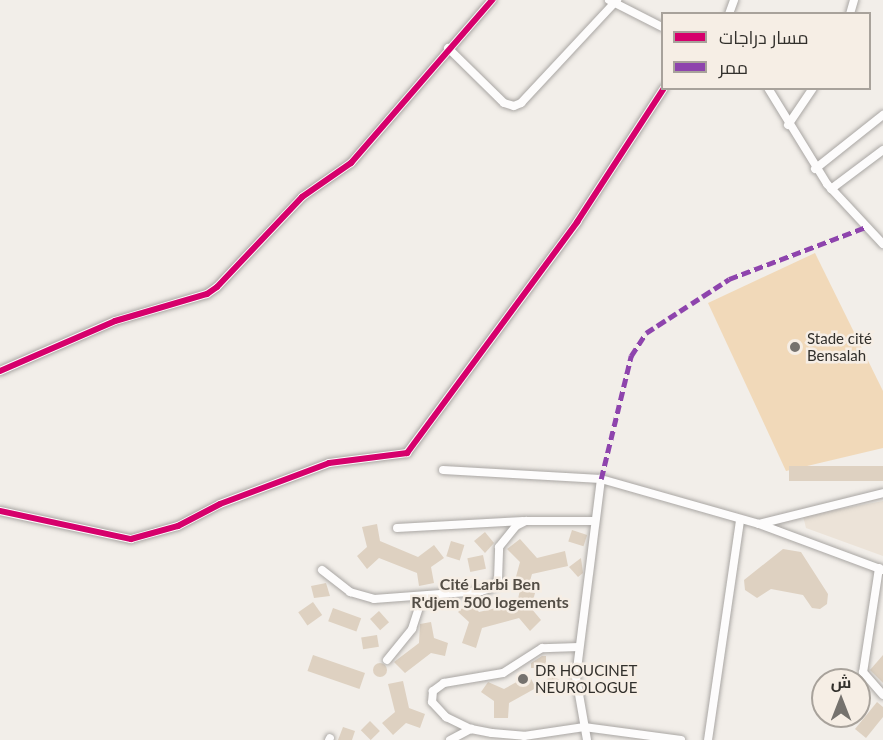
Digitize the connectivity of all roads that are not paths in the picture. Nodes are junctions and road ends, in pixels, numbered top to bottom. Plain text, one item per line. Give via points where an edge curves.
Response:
1 (492, 0) edge
2 (613, 2) edge
3 (661, 26) edge
4 (448, 48) junction
5 (663, 90) edge
6 (769, 90) edge
7 (812, 90) edge
8 (883, 115) edge
9 (788, 125) junction
10 (883, 150) edge
11 (815, 169) junction
12 (831, 189) junction
13 (883, 244) edge
14 (0, 371) edge
15 (442, 470) dead end
16 (600, 478) junction
17 (883, 493) edge
18 (0, 511) edge
19 (526, 521) junction
20 (594, 521) junction
21 (740, 521) junction
22 (759, 524) junction
23 (397, 528) dead end
24 (881, 569) edge
25 (322, 570) dead end
26 (422, 598) junction
27 (579, 646) junction
28 (387, 660) dead end
29 (883, 695) edge
30 (584, 727) junction
31 (471, 729) junction
32 (450, 740) edge
33 (587, 740) edge
34 (681, 740) edge
35 (708, 740) edge

1 - 4 street
2 - 3 street
2 - 4 street via 521,103 514,106 504,103
4 - 14 street via 351,163 302,196 217,287 207,294 115,321
5 - 18 street via 577,222 406,453 329,463 220,504 178,526 131,539
6 - 9 street
7 - 9 street
8 - 11 street
9 - 11 street
10 - 12 street
11 - 12 street
12 - 13 street
15 - 16 street
16 - 20 street
16 - 21 street
17 - 22 street
19 - 20 street
19 - 23 street
19 - 26 street via 505,536 499,548 498,580 491,588
20 - 27 street
21 - 22 street
21 - 35 street
22 - 24 street
24 - 29 street via 863,672
25 - 26 street via 360,595 388,600
26 - 28 street via 412,629
27 - 30 street via 576,677
27 - 31 street via 542,648 503,673 437,686 431,696 434,707
30 - 31 street via 524,736
30 - 33 street
30 - 34 street
31 - 32 street

